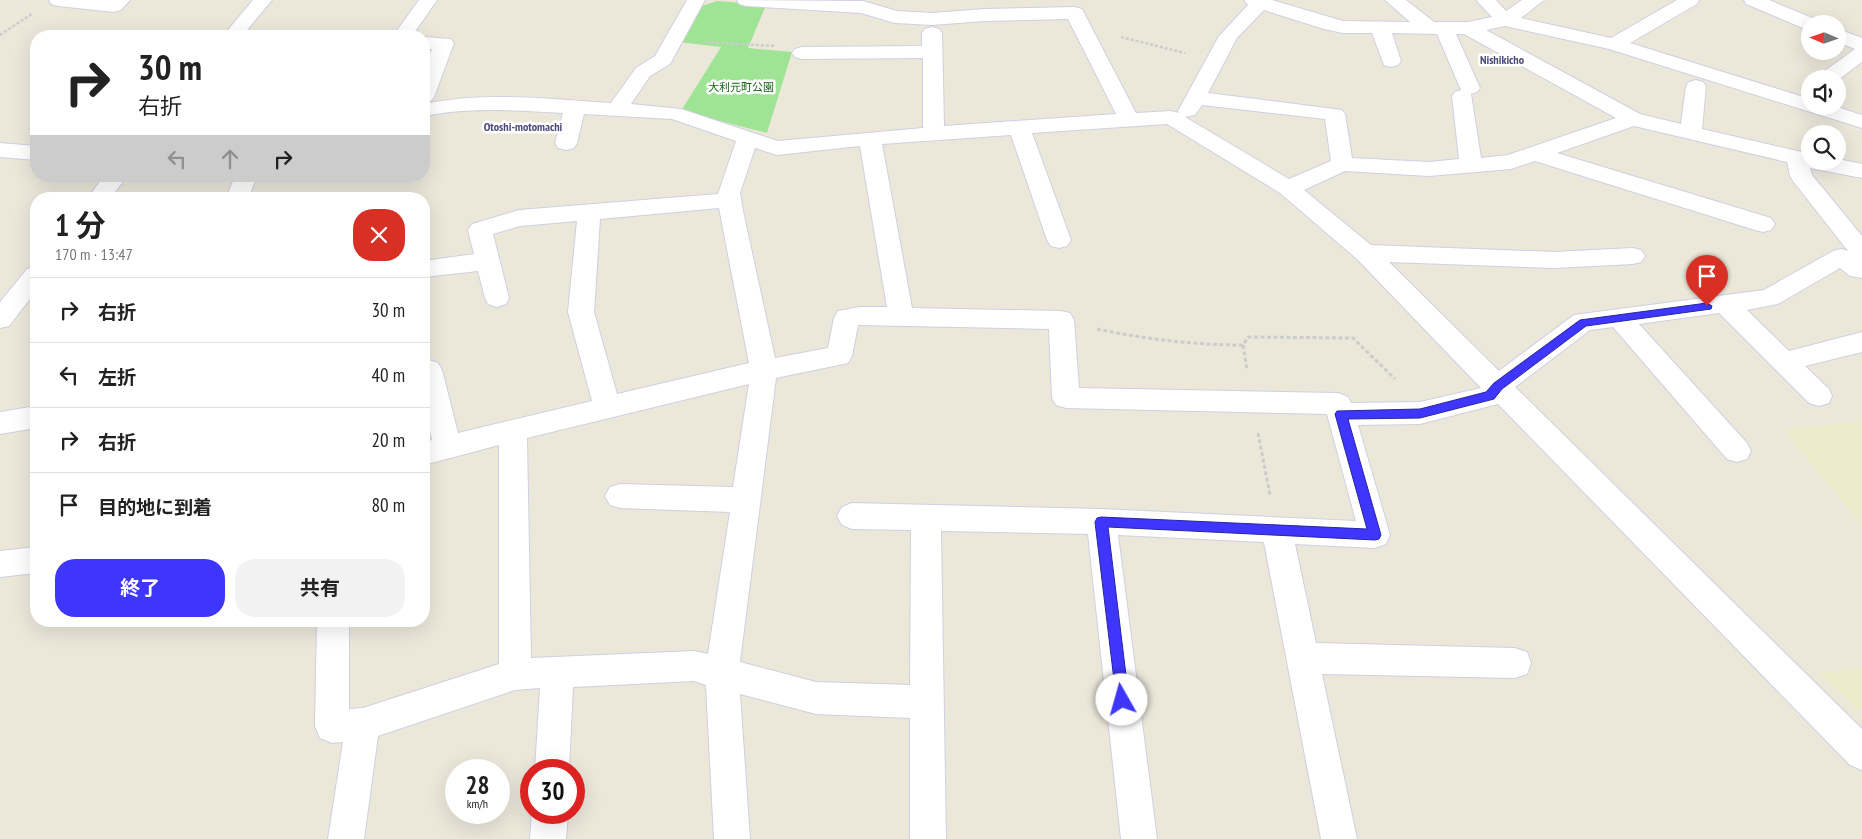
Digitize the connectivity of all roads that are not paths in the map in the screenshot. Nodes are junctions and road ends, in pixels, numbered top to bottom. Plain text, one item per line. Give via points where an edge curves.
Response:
1 (58, 0) edge
2 (121, 0) edge
3 (263, 0) edge
4 (428, 0) edge
5 (696, 0) edge
6 (746, 0) edge
7 (1394, 0) edge
8 (1485, 0) edge
9 (1535, 0) edge
10 (1690, 0) edge
11 (1753, 0) edge
12 (1257, 1) edge
13 (818, 2) edge
14 (932, 19) junction
15 (1505, 20) junction
16 (1801, 20) edge
17 (1380, 27) junction
18 (1436, 28) junction
19 (1468, 28) junction
20 (237, 30) edge
21 (406, 30) edge
22 (1846, 38) edge
23 (430, 43) edge
24 (1614, 44) junction
25 (1862, 45) edge
26 (933, 52) junction
27 (802, 53) road end
28 (1862, 53) edge
29 (1391, 61) dead end
30 (1838, 70) edge
31 (430, 81) edge
32 (1696, 86) dead end
33 (1801, 96) edge
34 (1197, 98) junction
35 (1793, 102) junction
36 (575, 107) junction
37 (430, 109) edge
38 (617, 110) junction
39 (1633, 119) junction
40 (1129, 120) junction
41 (1862, 122) edge
42 (1181, 123) junction
43 (1019, 128) junction
44 (1691, 133) junction
45 (934, 134) junction
46 (748, 138) junction
47 (870, 138) junction
48 (566, 143) dead end
49 (18, 152) edge
50 (1535, 154) junction
51 (1801, 159) edge
52 (1342, 164) junction
53 (1471, 165) junction
54 (1846, 168) edge
55 (1803, 170) edge
56 (0, 171) edge
57 (1862, 171) edge
58 (111, 182) edge
59 (1288, 188) junction
60 (103, 192) edge
61 (730, 200) junction
62 (590, 213) junction
63 (1764, 224) dead end
64 (1060, 240) dead end
65 (1365, 253) junction
66 (1633, 256) dead end
67 (488, 261) junction
68 (1861, 266) edge
69 (430, 268) edge
70 (30, 282) edge
71 (497, 298) dead end
72 (1725, 304) junction
73 (901, 317) junction
74 (1619, 318) junction
75 (0, 319) edge
76 (1862, 342) edge
77 (1784, 362) junction
78 (764, 370) junction
79 (430, 382) edge
80 (1498, 386) junction
81 (1819, 396) dead end
82 (607, 408) junction
83 (1341, 414) junction
84 (30, 418) edge
85 (0, 423) edge
86 (513, 430) junction
87 (436, 451) edge
88 (1737, 452) dead end
89 (620, 496) dead end
90 (746, 500) junction
91 (852, 516) dead end
92 (926, 518) junction
93 (1101, 522) junction
94 (1277, 530) junction
95 (30, 561) edge
96 (0, 564) edge
97 (333, 627) edge
98 (1303, 658) junction
99 (1515, 663) dead end
100 (557, 672) junction
101 (722, 672) junction
102 (515, 674) junction
103 (926, 702) junction
104 (364, 725) junction
105 (1862, 753) edge
106 (553, 759) edge
107 (549, 824) edge
108 (346, 839) edge
109 (548, 839) edge
110 (732, 839) edge
111 (928, 839) edge
112 (1139, 839) edge
113 (1339, 839) edge

1 - 2 street via 114,6
3 - 20 street
4 - 21 street
5 - 38 street via 663,60 643,72
6 - 13 street
7 - 18 street
8 - 15 street
9 - 15 street
10 - 24 street
11 - 16 street
12 - 17 street via 1342,27
12 - 34 street via 1229,36
13 - 14 street via 863,7 895,17
14 - 26 street
14 - 40 street via 1075,13
15 - 19 street
15 - 24 street
17 - 18 street
17 - 29 street
18 - 19 street
18 - 53 street via 1466,92
19 - 39 street
22 - 25 street
23 - 31 street via 444,43
24 - 35 street
26 - 27 street
26 - 45 street
28 - 30 street
32 - 44 street
33 - 35 street
34 - 42 street
34 - 52 street via 1335,114
35 - 41 street
36 - 37 street via 526,104 448,105
36 - 38 street
36 - 48 street
38 - 46 street via 674,113
39 - 44 street
39 - 50 street
40 - 42 street via 1171,117
40 - 43 street
42 - 59 street
43 - 45 street
43 - 64 street
44 - 51 street
45 - 47 street
46 - 47 street via 777,148
46 - 61 street via 729,193
47 - 73 street
49 - 56 street
50 - 53 street via 1511,162
50 - 63 street
52 - 53 street via 1430,169
52 - 59 street
54 - 57 street
55 - 68 street via 1801,176
58 - 60 street
59 - 65 street
61 - 62 street
61 - 78 street
62 - 67 street via 519,218 480,230
62 - 82 street via 582,312
65 - 66 street via 1556,260
65 - 80 street
67 - 69 street
67 - 71 street
68 - 72 street via 1840,257 1769,298
70 - 75 street
72 - 74 street
72 - 77 street
73 - 78 street via 848,318 839,356
73 - 83 street via 1061,320 1066,398 1338,404
74 - 80 street via 1583,322
74 - 88 street
76 - 77 street
77 - 81 street
78 - 82 street
78 - 90 street
79 - 87 street
80 - 83 street via 1490,396 1427,412
80 - 105 street
82 - 86 street
83 - 94 street via 1375,535
84 - 85 street
86 - 87 street
86 - 102 street
89 - 90 street
90 - 101 street
91 - 92 street
92 - 93 street
92 - 103 street
93 - 94 street
93 - 112 street
94 - 98 street
95 - 96 street
97 - 104 street via 332,726
98 - 99 street
98 - 113 street
100 - 101 street via 694,666
100 - 102 street
100 - 106 street
101 - 103 street via 816,698
101 - 110 street
102 - 104 street
103 - 111 street
104 - 108 street
107 - 109 street

